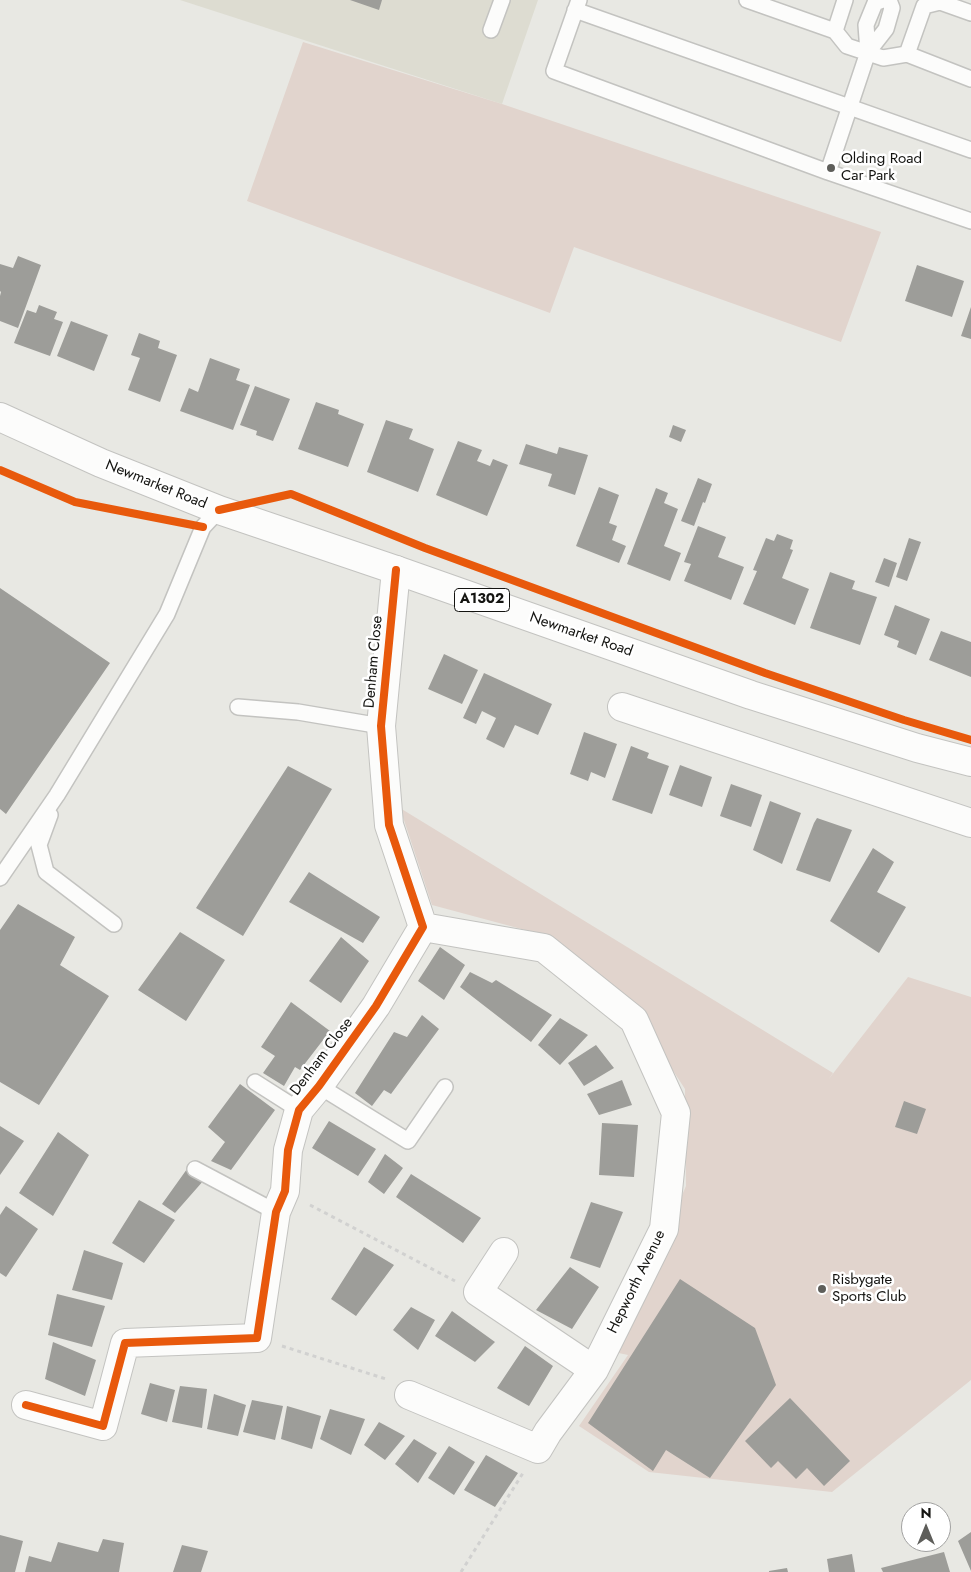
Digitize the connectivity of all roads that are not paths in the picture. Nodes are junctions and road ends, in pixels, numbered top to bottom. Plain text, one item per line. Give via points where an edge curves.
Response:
1 (502, 0) edge
2 (747, 0) edge
3 (845, 0) edge
4 (882, 0) edge
5 (889, 0) edge
6 (577, 5) edge
7 (971, 13) edge
8 (492, 30) dead end
9 (836, 31) junction
10 (868, 52) junction
11 (907, 54) junction
12 (971, 79) edge
13 (849, 107) junction
14 (971, 150) edge
15 (828, 172) junction
16 (971, 221) edge
17 (0, 417) edge
18 (219, 510) junction
19 (396, 570) junction
20 (238, 707) dead end
21 (622, 707) dead end
22 (382, 726) junction
23 (971, 762) edge
24 (57, 794) junction
25 (971, 823) edge
26 (0, 878) edge
27 (114, 924) dead end
28 (423, 927) junction
29 (255, 1082) dead end
30 (320, 1086) junction
31 (445, 1087) dead end
32 (299, 1110) junction
33 (195, 1169) dead end
34 (280, 1202) junction
35 (504, 1252) dead end
36 (594, 1370) junction
37 (409, 1395) dead end
38 (26, 1405) dead end

1 - 8 lane
2 - 9 lane
3 - 9 lane
4 - 10 lane via 875,4 866,25
5 - 10 lane via 892,8 886,29
6 - 13 lane
6 - 15 lane via 554,72
7 - 11 lane via 940,2 924,6
9 - 10 lane via 847,46
10 - 11 lane via 883,58
10 - 13 lane
11 - 12 lane
13 - 14 lane
13 - 15 lane
15 - 16 lane
17 - 18 street, Newmarket Road / A1302 via 101,463
18 - 19 street, Newmarket Road / A1302
18 - 24 lane via 203,527 167,614
19 - 22 street, Denham Close
19 - 23 street, Newmarket Road / A1302 via 751,695
20 - 22 lane via 298,712
21 - 25 street
22 - 28 street, Denham Close via 388,825
24 - 26 lane
24 - 27 lane via 39,845 46,872
28 - 30 street, Denham Close via 376,1006
28 - 36 street, Hepworth Avenue via 544,948 634,1020 676,1113 664,1229
29 - 32 lane
30 - 31 lane via 408,1141
30 - 32 street, Denham Close
32 - 34 street, Denham Close via 288,1150
33 - 34 lane
34 - 38 street, Denham Close via 257,1338 125,1342 103,1426
35 - 36 street via 478,1292
36 - 37 street, Hepworth Avenue via 538,1449

